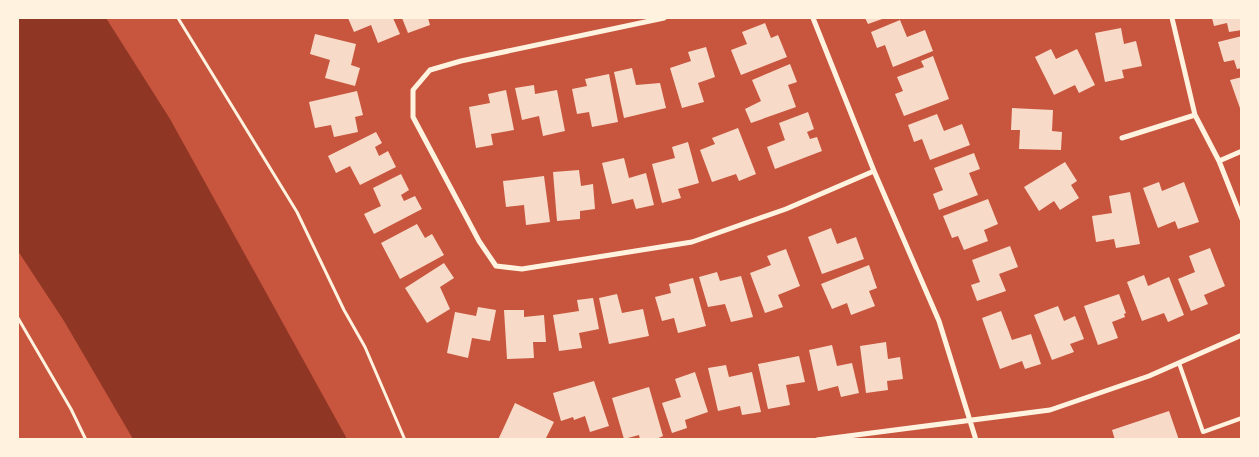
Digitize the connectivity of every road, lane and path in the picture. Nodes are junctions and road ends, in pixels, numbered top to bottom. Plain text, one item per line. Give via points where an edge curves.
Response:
1 (178, 18) edge
2 (664, 18) edge
3 (813, 18) edge
4 (1172, 18) edge
5 (1195, 115) junction
6 (1122, 138) dead end
7 (1242, 152) edge
8 (1219, 161) junction
9 (874, 171) junction
10 (1242, 219) edge
11 (18, 318) edge
12 (1242, 335) edge
13 (1179, 363) junction
14 (1242, 418) edge
15 (972, 421) junction
16 (86, 440) edge
17 (405, 440) edge
18 (817, 440) edge
19 (976, 440) edge

1 - 17 path via 297,212 365,347
2 - 9 street via 460,61 430,70 413,90 413,118 479,241 496,266 522,269 692,242 786,210
3 - 9 street
4 - 5 street
5 - 6 street
5 - 8 street
7 - 8 street
8 - 10 street
9 - 15 street via 939,321
11 - 16 path
12 - 13 street
13 - 14 lane via 1203,432
13 - 15 street via 1050,410
15 - 18 street
15 - 19 street

